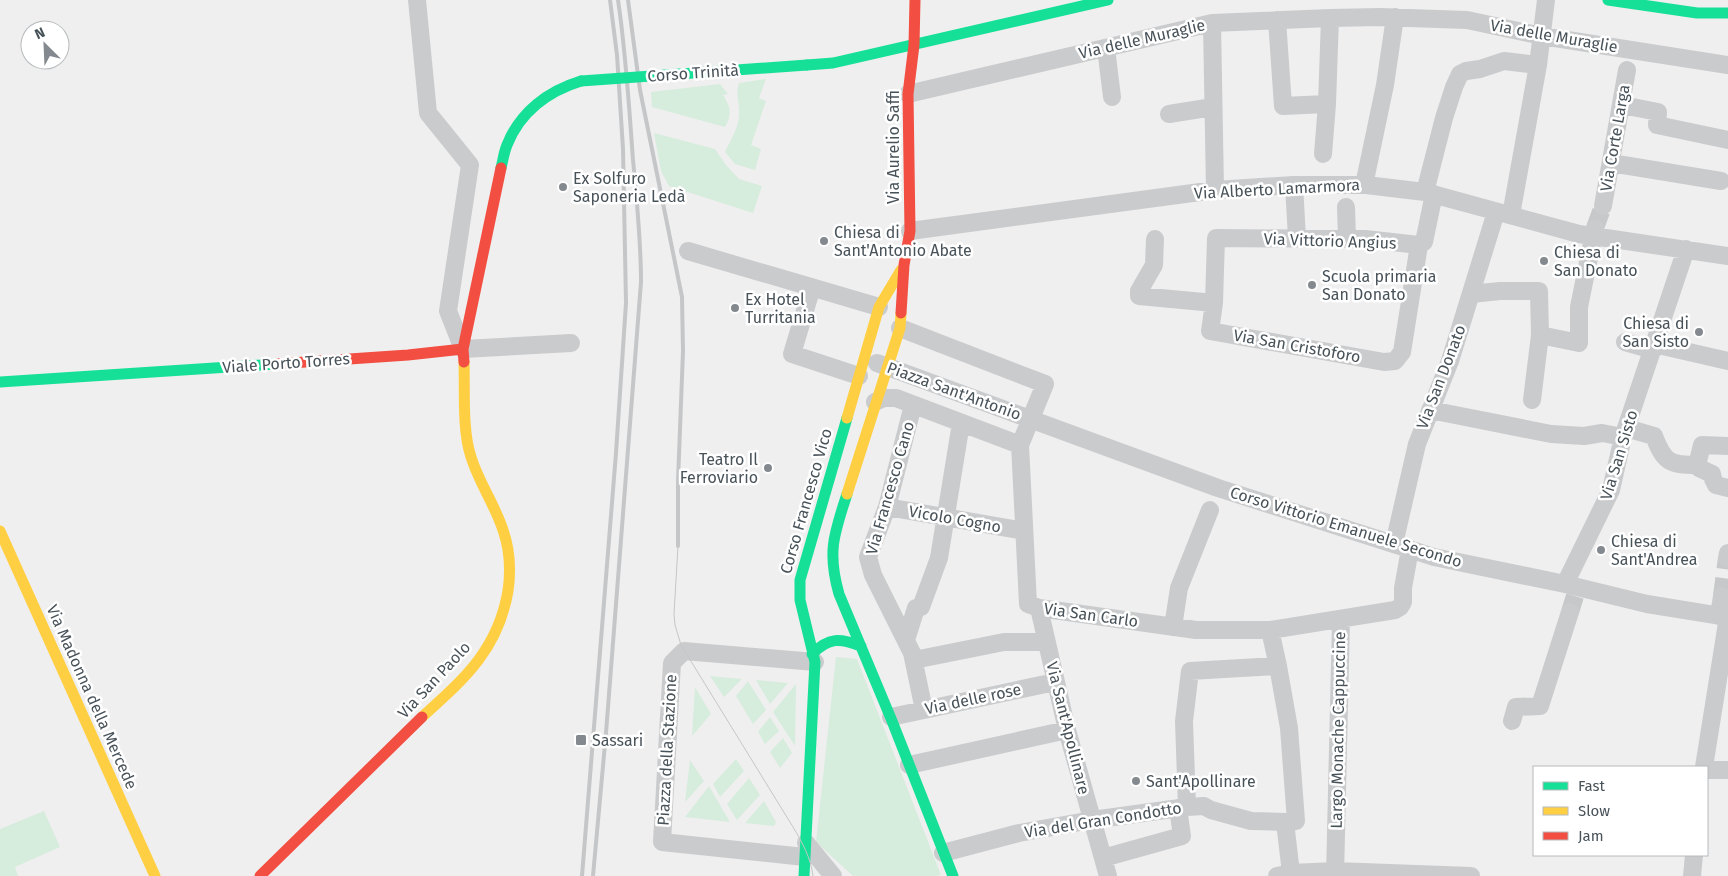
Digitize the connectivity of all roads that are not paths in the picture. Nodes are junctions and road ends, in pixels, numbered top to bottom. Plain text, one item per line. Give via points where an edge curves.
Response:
1 (418, 0) edge
2 (915, 0) edge
3 (1108, 0) edge
4 (1546, 0) edge
5 (1608, 0) edge
6 (1385, 11) edge
7 (1728, 13) edge
8 (1330, 18) junction
9 (1277, 20) junction
10 (1212, 23) junction
11 (1542, 36) junction
12 (914, 45) junction
13 (1106, 48) junction
14 (1629, 58) junction
15 (1538, 65) junction
16 (1728, 65) edge
17 (908, 94) junction
18 (1112, 97) dead end
19 (1327, 104) junction
20 (1622, 105) junction
21 (1213, 107) junction
22 (1169, 114) dead end
23 (1728, 140) edge
24 (1323, 154) dead end
25 (1612, 163) junction
26 (1721, 181) dead end
27 (1294, 185) junction
28 (1364, 185) junction
29 (1214, 190) junction
30 (1430, 193) junction
31 (1346, 195) junction
32 (1603, 206) tunnel mouth
33 (1503, 213) junction
34 (910, 231) junction
35 (1594, 232) junction
36 (1297, 238) junction
37 (1347, 239) junction
38 (1155, 240) dead end
39 (1420, 245) junction
40 (1686, 250) junction
41 (688, 251) dead end
42 (1728, 256) edge
43 (904, 265) junction
44 (812, 287) junction
45 (1471, 294) junction
46 (1214, 303) junction
47 (879, 307) junction
48 (900, 328) junction
49 (1540, 335) junction
50 (1625, 342) dead end
51 (571, 343) dead end
52 (1654, 347) junction
53 (463, 349) junction
54 (864, 359) junction
55 (1728, 361) edge
56 (887, 366) junction
57 (859, 376) junction
58 (0, 382) edge
59 (1532, 400) dead end
60 (875, 402) junction
61 (913, 405) junction
62 (1430, 410) junction
63 (1030, 419) junction
64 (961, 423) junction
65 (1624, 433) junction
66 (1020, 445) junction
67 (1728, 446) edge
68 (1697, 465) junction
69 (1728, 488) edge
70 (886, 507) junction
71 (1210, 510) dead end
72 (946, 518) junction
73 (0, 531) edge
74 (1024, 531) junction
75 (1402, 547) junction
76 (1728, 553) edge
77 (1727, 558) edge
78 (1572, 595) junction
79 (1722, 596) tunnel mouth
80 (1039, 608) junction
81 (1725, 616) edge
82 (1341, 620) junction
83 (1173, 627) junction
84 (1270, 630) junction
85 (906, 640) junction
86 (1046, 642) junction
87 (861, 646) junction
88 (813, 658) junction
89 (914, 660) junction
90 (1278, 666) junction
91 (1055, 682) junction
92 (924, 710) junction
93 (891, 717) junction
94 (1512, 721) dead end
95 (1067, 730) junction
96 (909, 765) junction
97 (1704, 766) edge
98 (1708, 770) edge
99 (1728, 770) edge
100 (1183, 807) junction
101 (1092, 820) junction
102 (1285, 822) junction
103 (805, 850) junction
104 (943, 853) junction
105 (1694, 856) edge
106 (1102, 858) junction
107 (263, 874) edge
108 (1335, 874) edge
109 (1284, 875) edge
110 (155, 876) edge
111 (804, 876) edge
112 (833, 876) edge
113 (952, 876) edge
114 (1108, 876) edge
115 (1471, 876) edge
116 (1692, 876) edge

1 - 53 street via 428,113 470,165 448,311
2 - 12 main road, Via Aurelio Saffi
3 - 12 main road, Corso Trinità
4 - 11 street
5 - 7 main road via 1697,13
6 - 8 street, Via delle Muraglie
6 - 11 street, Via delle Muraglie via 1467,20
6 - 28 street via 1385,85
8 - 9 street, Via delle Muraglie
8 - 19 street
9 - 10 street, Via delle Muraglie
9 - 19 street via 1283,106
10 - 13 street, Via delle Muraglie
10 - 21 street
11 - 14 street, Via delle Muraglie
11 - 15 street, Via San Donato
12 - 17 main road, Via Aurelio Saffi
12 - 53 main road, Corso Trinità, bridge via 833,63 581,81 556,89 544,97 521,120 506,146
13 - 17 street, Via delle Muraglie
13 - 18 street
14 - 16 street, Via delle Muraglie
14 - 20 street, Via Corte Larga
15 - 30 street, Via Vittorio Angius via 1504,61 1460,74 1444,118
15 - 33 street, Via San Donato
17 - 34 main road, Via Aurelio Saffi
19 - 24 street
20 - 23 street via 1658,112 1657,125
20 - 25 street, Via Corte Larga
21 - 22 street
21 - 29 street
25 - 26 street
25 - 32 street, Via Corte Larga
27 - 29 street, Via Alberto Lamarmora
27 - 31 street, Via Alberto Lamarmora
27 - 36 street
28 - 30 street, Via Alberto Lamarmora
28 - 31 street, Via Alberto Lamarmora
29 - 34 street, Via Alberto Lamarmora
30 - 33 street, Via Alberto Lamarmora
30 - 39 street, Via Vittorio Angius via 1424,242
31 - 37 street
33 - 35 street, Via Alberto Lamarmora via 1579,234
33 - 45 street, Via San Donato
34 - 43 main road, Via Aurelio Saffi
35 - 40 street, Via Alberto Lamarmora
35 - 49 street via 1579,306 1579,343
36 - 37 street, Via Vittorio Angius
36 - 46 street, Via Vittorio Angius via 1216,238
37 - 39 street, Via Vittorio Angius
38 - 46 street via 1154,266 1139,296
39 - 46 street, Via San Cristoforo via 1402,352 1395,361 1384,362 1210,331
40 - 42 street, Via Alberto Lamarmora
40 - 52 street, Via San Sisto
41 - 44 street
43 - 47 main road, Corso Francesco Vico
43 - 48 main road, Via Aurelio Saffi
44 - 47 street
44 - 57 street via 792,354
45 - 49 street via 1539,291
45 - 62 street, Via San Donato via 1450,361
47 - 54 main road, Corso Francesco Vico
48 - 56 main road, Via Aurelio Saffi
48 - 63 street, Piazza Sant'Antonio via 1045,384
49 - 59 street
50 - 52 street
51 - 53 street, Viale Porto Torres
52 - 55 street
52 - 65 street, Via San Sisto
53 - 58 main road, Viale Porto Torres
53 - 107 main road, Via San Paolo via 469,453 499,518 509,555 509,583 501,622 461,680
54 - 56 street, Piazza Sant'Antonio
54 - 57 main road, Corso Francesco Vico
56 - 60 main road
56 - 63 street, Piazza Sant'Antonio
57 - 88 main road, Corso Francesco Vico via 800,580 800,600
60 - 61 street, Piazza Sant'Antonio via 896,398
60 - 87 main road via 835,532 832,556 839,594
61 - 64 street, Piazza Sant'Antonio
61 - 70 street, Via Francesco Cano
62 - 65 street via 1551,434
62 - 75 street, Via San Donato via 1417,444
63 - 66 street, Via San Carlo
63 - 75 street, Corso Vittorio Emanuele Secondo via 1218,488
64 - 66 street, Piazza Sant'Antonio
64 - 72 street
65 - 68 street via 1654,436 1660,452 1671,463
65 - 78 street, Via San Sisto via 1611,490
66 - 74 street, Via San Carlo
67 - 68 street via 1702,445
68 - 69 street via 1712,474 1716,485
70 - 72 street, Vicolo Cogno
70 - 85 street, Via Francesco Cano via 868,557 873,575
71 - 83 street via 1179,588
72 - 74 street, Vicolo Cogno
72 - 85 street via 939,558 921,607 916,608
73 - 110 main road, Via Madonna della Mercede
74 - 80 street, Via San Carlo via 1028,604
75 - 78 street, Corso Vittorio Emanuele Secondo
75 - 82 street, Largo Monache Cappuccine via 1403,602 1400,607
76 - 77 street
78 - 81 street, Corso Vittorio Emanuele Secondo
78 - 94 street, Via San Sisto via 1540,706 1516,707
79 - 81 street
80 - 83 street, Via San Carlo
80 - 86 street, Via Sant'Apollinare
81 - 97 street
82 - 84 street, Via San Carlo
82 - 108 street, Largo Monache Cappuccine
83 - 84 street, Via San Carlo
84 - 90 street
85 - 89 street, Via Francesco Cano
86 - 89 street via 1004,642
86 - 91 street, Via Sant'Apollinare
87 - 88 main road via 836,640 820,646
87 - 93 main road
88 - 103 main road, Corso Francesco Vico
88 - 103 street, Piazza della Stazione via 684,651 672,663 662,842
89 - 92 street, Via Francesco Cano
90 - 100 street via 1190,670 1184,722
90 - 102 street via 1289,728 1296,821
91 - 92 street, Via delle rose
91 - 95 street, Via Sant'Apollinare
92 - 93 street, Via delle rose
93 - 96 main road
95 - 96 street
95 - 101 street, Via Sant'Apollinare
96 - 104 main road
98 - 99 street
100 - 101 street, Via del Gran Condotto
100 - 102 street, Via del Gran Condotto via 1204,806 1251,821
100 - 106 street via 1182,836
101 - 104 street, Via del Gran Condotto via 1019,833
101 - 106 street, Via Sant'Apollinare
102 - 109 street
103 - 111 main road, Corso Francesco Vico
103 - 112 street
104 - 113 main road
105 - 116 street
106 - 114 street, Via Sant'Apollinare
108 - 109 street
108 - 115 street

